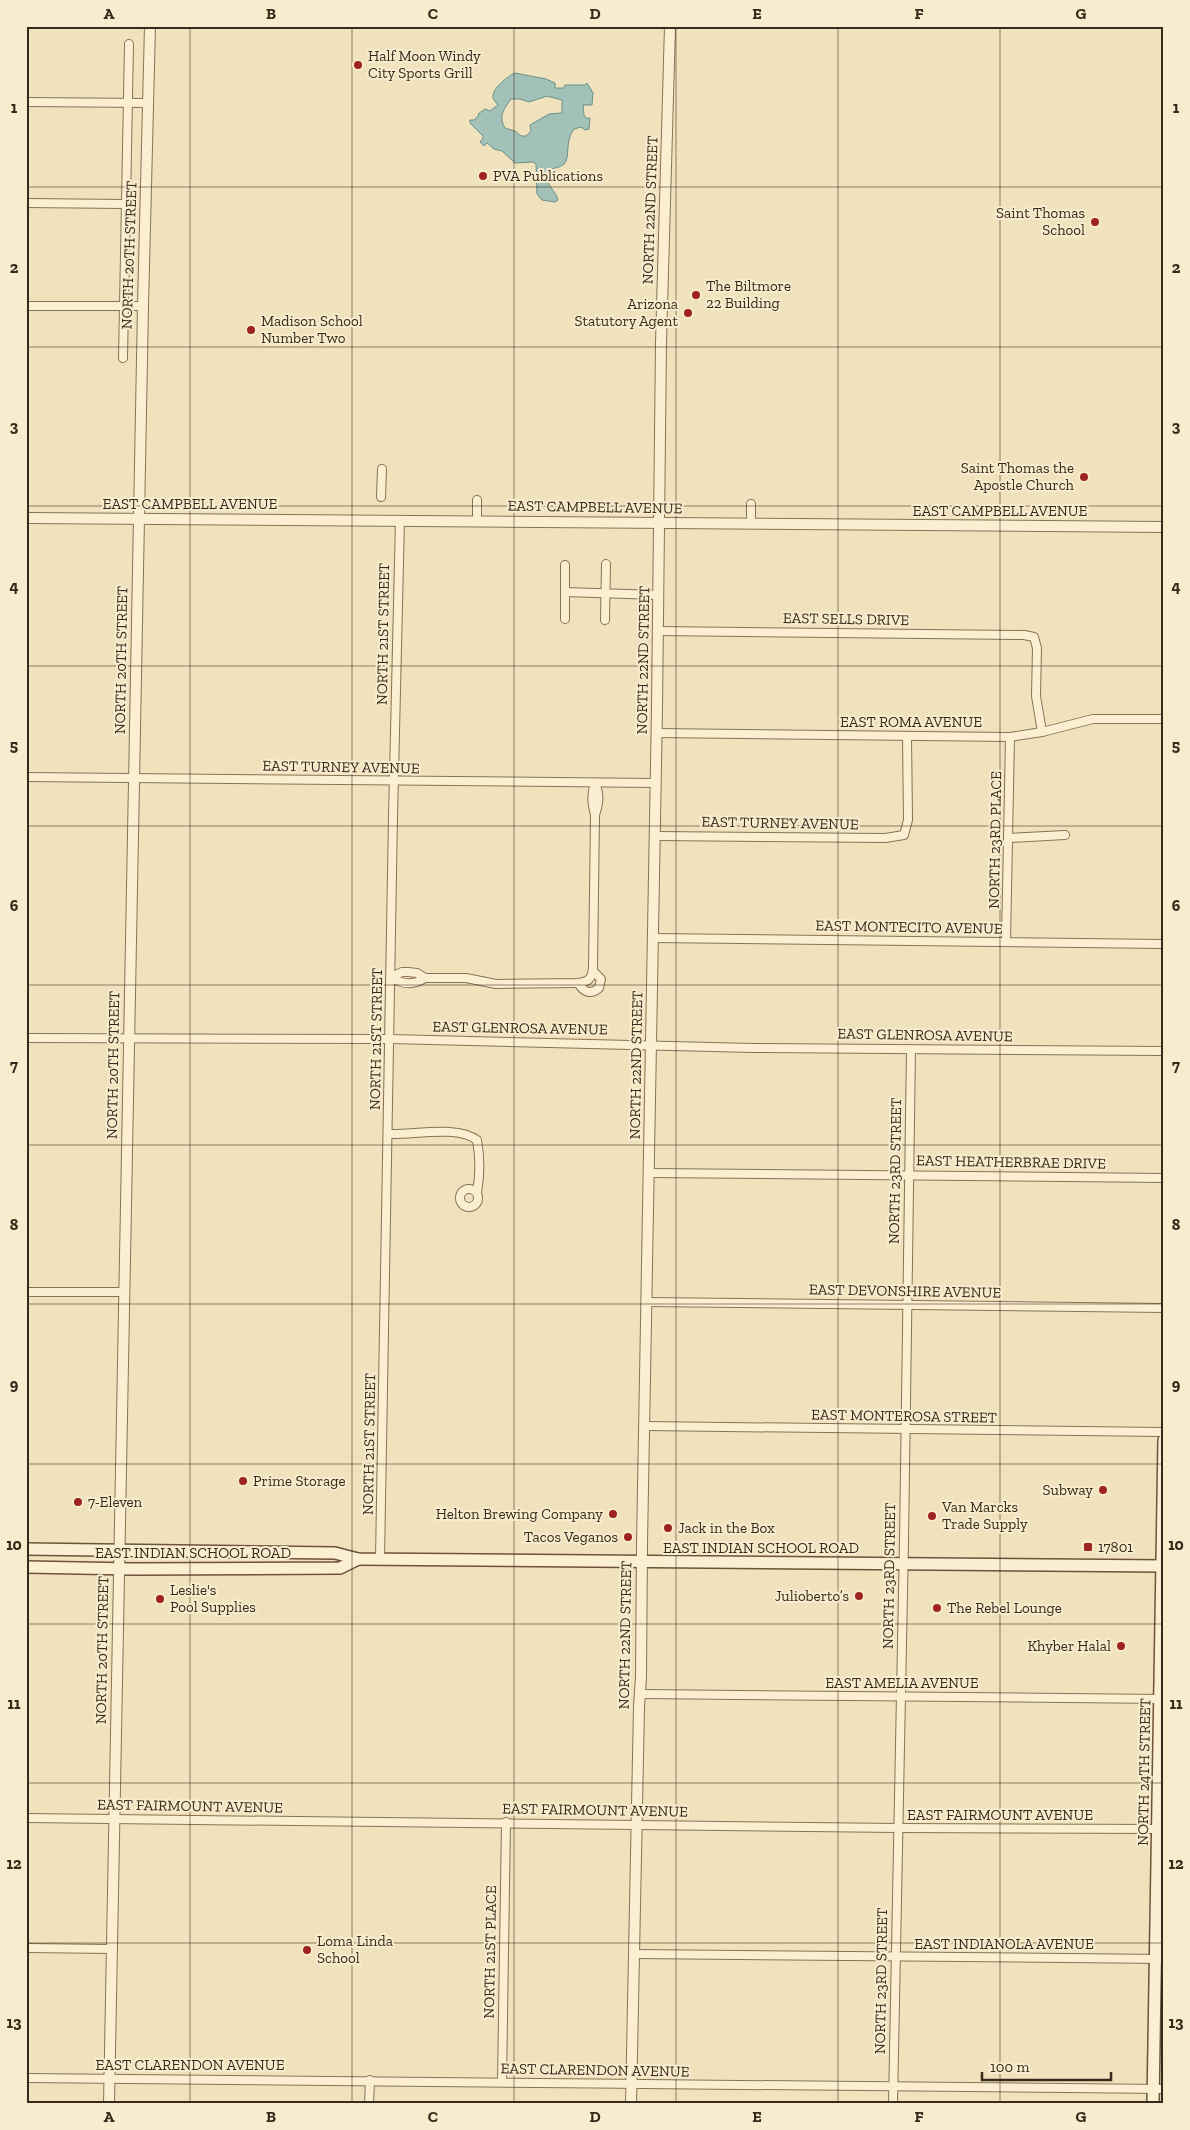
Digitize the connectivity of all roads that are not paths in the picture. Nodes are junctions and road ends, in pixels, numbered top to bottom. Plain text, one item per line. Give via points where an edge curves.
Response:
1 (150, 26) edge
2 (670, 26) edge
3 (129, 44) dead end
4 (26, 102) edge
5 (128, 103) junction
6 (148, 103) junction
7 (26, 203) edge
8 (125, 204) junction
9 (26, 306) edge
10 (123, 306) junction
11 (143, 306) junction
12 (123, 358) dead end
13 (382, 469) dead end
14 (381, 497) dead end
15 (477, 500) dead end
16 (751, 504) dead end
17 (26, 518) edge
18 (139, 518) junction
19 (400, 520) junction
20 (478, 521) junction
21 (660, 523) junction
22 (751, 523) junction
23 (1164, 527) edge
24 (565, 564) dead end
25 (606, 564) dead end
26 (565, 592) junction
27 (605, 593) junction
28 (659, 594) junction
29 (565, 619) dead end
30 (605, 620) dead end
31 (659, 631) junction
32 (1164, 719) edge
33 (1042, 732) junction
34 (656, 733) junction
35 (907, 736) junction
36 (1010, 737) junction
37 (26, 777) edge
38 (134, 779) junction
39 (394, 781) junction
40 (595, 783) junction
41 (655, 783) junction
42 (1065, 835) dead end
43 (655, 836) junction
44 (1008, 838) junction
45 (653, 938) junction
46 (1006, 942) junction
47 (1164, 944) edge
48 (592, 971) junction
49 (391, 977) junction
50 (578, 983) junction
51 (26, 1038) edge
52 (129, 1039) junction
53 (390, 1040) junction
54 (652, 1044) junction
55 (911, 1049) junction
56 (1164, 1051) edge
57 (388, 1134) junction
58 (649, 1173) junction
59 (908, 1175) junction
60 (1164, 1178) edge
61 (477, 1192) dead end
62 (26, 1292) edge
63 (124, 1292) junction
64 (646, 1302) junction
65 (907, 1305) junction
66 (1164, 1308) edge
67 (645, 1426) junction
68 (904, 1429) junction
69 (1164, 1432) edge
70 (1164, 1440) edge
71 (26, 1549) edge
72 (119, 1550) junction
73 (358, 1559) junction
74 (380, 1559) junction
75 (642, 1562) junction
76 (904, 1564) junction
77 (1163, 1566) edge
78 (26, 1567) edge
79 (118, 1569) junction
80 (641, 1694) junction
81 (900, 1697) junction
82 (1162, 1699) edge
83 (26, 1818) edge
84 (114, 1819) junction
85 (506, 1822) junction
86 (636, 1824) junction
87 (898, 1828) junction
88 (1161, 1829) edge
89 (26, 1948) edge
90 (112, 1949) junction
91 (634, 1954) junction
92 (896, 1957) junction
93 (1160, 1959) edge
94 (26, 2078) edge
95 (110, 2078) junction
96 (370, 2080) junction
97 (502, 2082) junction
98 (631, 2085) junction
99 (893, 2087) junction
100 (1159, 2089) edge
101 (109, 2104) edge
102 (369, 2104) edge
103 (631, 2104) edge
104 (893, 2104) edge
105 (1154, 2104) edge

1 - 6 street, NORTH 20TH STREET
2 - 21 street, NORTH 22ND STREET
3 - 5 street, NORTH 20TH STREET
4 - 5 street
5 - 6 street
5 - 8 street, NORTH 20TH STREET
6 - 11 street, NORTH 20TH STREET
7 - 8 street
8 - 10 street, NORTH 20TH STREET
9 - 10 street
10 - 11 street
10 - 12 street, NORTH 20TH STREET
11 - 18 street, NORTH 20TH STREET
13 - 14 street
15 - 20 street
16 - 22 street
17 - 18 street, EAST CAMPBELL AVENUE
18 - 19 street, EAST CAMPBELL AVENUE
18 - 38 street, NORTH 20TH STREET
19 - 20 street, EAST CAMPBELL AVENUE
19 - 39 street, NORTH 21ST STREET
20 - 21 street, EAST CAMPBELL AVENUE
21 - 22 street, EAST CAMPBELL AVENUE
21 - 28 street, NORTH 22ND STREET
22 - 23 street, EAST CAMPBELL AVENUE
24 - 26 street
25 - 27 street
26 - 27 street
26 - 29 street
27 - 28 street
27 - 30 street
28 - 31 street, NORTH 22ND STREET
31 - 33 street, EAST SELLS DRIVE via 1034,637 1036,696
31 - 34 street, NORTH 22ND STREET
32 - 33 street, EAST ROMA AVENUE via 1093,719
33 - 36 street, EAST ROMA AVENUE
34 - 35 street, EAST ROMA AVENUE
34 - 41 street, NORTH 22ND STREET
35 - 36 street, EAST ROMA AVENUE
35 - 43 street, EAST TURNEY AVENUE via 908,820 904,835 884,838
36 - 44 street, NORTH 23RD PLACE
37 - 38 street, EAST TURNEY AVENUE
38 - 39 street, EAST TURNEY AVENUE
38 - 52 street, NORTH 20TH STREET
39 - 40 street, EAST TURNEY AVENUE
39 - 49 street, NORTH 21ST STREET
40 - 41 street, EAST TURNEY AVENUE
40 - 48 street via 599,802 594,815
41 - 43 street, NORTH 22ND STREET
42 - 44 street
43 - 45 street, NORTH 22ND STREET
44 - 46 street, NORTH 23RD PLACE
45 - 46 street, EAST MONTECITO AVENUE
45 - 54 street, NORTH 22ND STREET
46 - 47 street, EAST MONTECITO AVENUE
48 - 50 street via 589,980
48 - 50 street via 601,979 595,992 588,993
49 - 50 street via 402,972 417,973 425,978 466,978 496,984
49 - 53 street, NORTH 21ST STREET
51 - 52 street, EAST GLENROSA AVENUE
52 - 53 street, EAST GLENROSA AVENUE
52 - 63 street, NORTH 20TH STREET
53 - 54 street, EAST GLENROSA AVENUE
53 - 57 street, NORTH 21ST STREET
54 - 55 street, EAST GLENROSA AVENUE
54 - 58 street, NORTH 22ND STREET
55 - 56 street, EAST GLENROSA AVENUE
55 - 59 street, NORTH 23RD STREET
57 - 61 street via 452,1132 471,1135 477,1140 478,1147
57 - 74 street, NORTH 21ST STREET
58 - 59 street, EAST HEATHERBRAE DRIVE
58 - 64 street, NORTH 22ND STREET
59 - 60 street, EAST HEATHERBRAE DRIVE
59 - 65 street, NORTH 23RD STREET
62 - 63 street
63 - 72 street, NORTH 20TH STREET
64 - 65 street, EAST DEVONSHIRE AVENUE
64 - 67 street, NORTH 22ND STREET
65 - 66 street, EAST DEVONSHIRE AVENUE
65 - 68 street, NORTH 23RD STREET
67 - 68 street, EAST MONTEROSA STREET
67 - 75 street, NORTH 22ND STREET
68 - 69 street, EAST MONTEROSA STREET
68 - 76 street, NORTH 23RD STREET
70 - 77 main road, NORTH 24TH STREET
71 - 72 main road, EAST INDIAN SCHOOL ROAD
72 - 73 main road, EAST INDIAN SCHOOL ROAD via 335,1553
72 - 79 street, NORTH 20TH STREET
73 - 74 main road, EAST INDIAN SCHOOL ROAD
73 - 79 main road, EAST INDIAN SCHOOL ROAD via 340,1568
74 - 75 main road, EAST INDIAN SCHOOL ROAD
75 - 76 main road, EAST INDIAN SCHOOL ROAD
75 - 80 street, NORTH 22ND STREET
76 - 77 main road, EAST INDIAN SCHOOL ROAD
76 - 81 street, NORTH 23RD STREET
77 - 82 main road, NORTH 24TH STREET
78 - 79 main road, EAST INDIAN SCHOOL ROAD
79 - 84 street, NORTH 20TH STREET
80 - 81 street, EAST AMELIA AVENUE
80 - 86 street, NORTH 22ND STREET
81 - 82 street, EAST AMELIA AVENUE
81 - 87 street, NORTH 23RD STREET
82 - 88 main road, NORTH 24TH STREET
83 - 84 street, EAST FAIRMOUNT AVENUE
84 - 85 street, EAST FAIRMOUNT AVENUE
84 - 90 street, NORTH 20TH STREET
85 - 86 street, EAST FAIRMOUNT AVENUE
85 - 97 street, NORTH 21ST PLACE
86 - 87 street, EAST FAIRMOUNT AVENUE
86 - 91 street, NORTH 22ND STREET
87 - 88 street, EAST FAIRMOUNT AVENUE
87 - 92 street, NORTH 23RD STREET
88 - 93 main road, NORTH 24TH STREET
89 - 90 street
90 - 95 street, NORTH 20TH STREET
91 - 92 street, EAST INDIANOLA AVENUE
91 - 98 street, NORTH 22ND STREET
92 - 93 street, EAST INDIANOLA AVENUE
92 - 99 street, NORTH 23RD STREET
93 - 100 main road, NORTH 24TH STREET
94 - 95 street, EAST CLARENDON AVENUE
95 - 96 street, EAST CLARENDON AVENUE
95 - 101 street, NORTH 20TH STREET
96 - 97 street, EAST CLARENDON AVENUE
96 - 102 street
97 - 98 street, EAST CLARENDON AVENUE
98 - 99 street, EAST CLARENDON AVENUE
98 - 103 street, NORTH 22ND STREET
99 - 100 street, EAST CLARENDON AVENUE
99 - 104 street, NORTH 23RD STREET
100 - 105 main road, NORTH 24TH STREET

